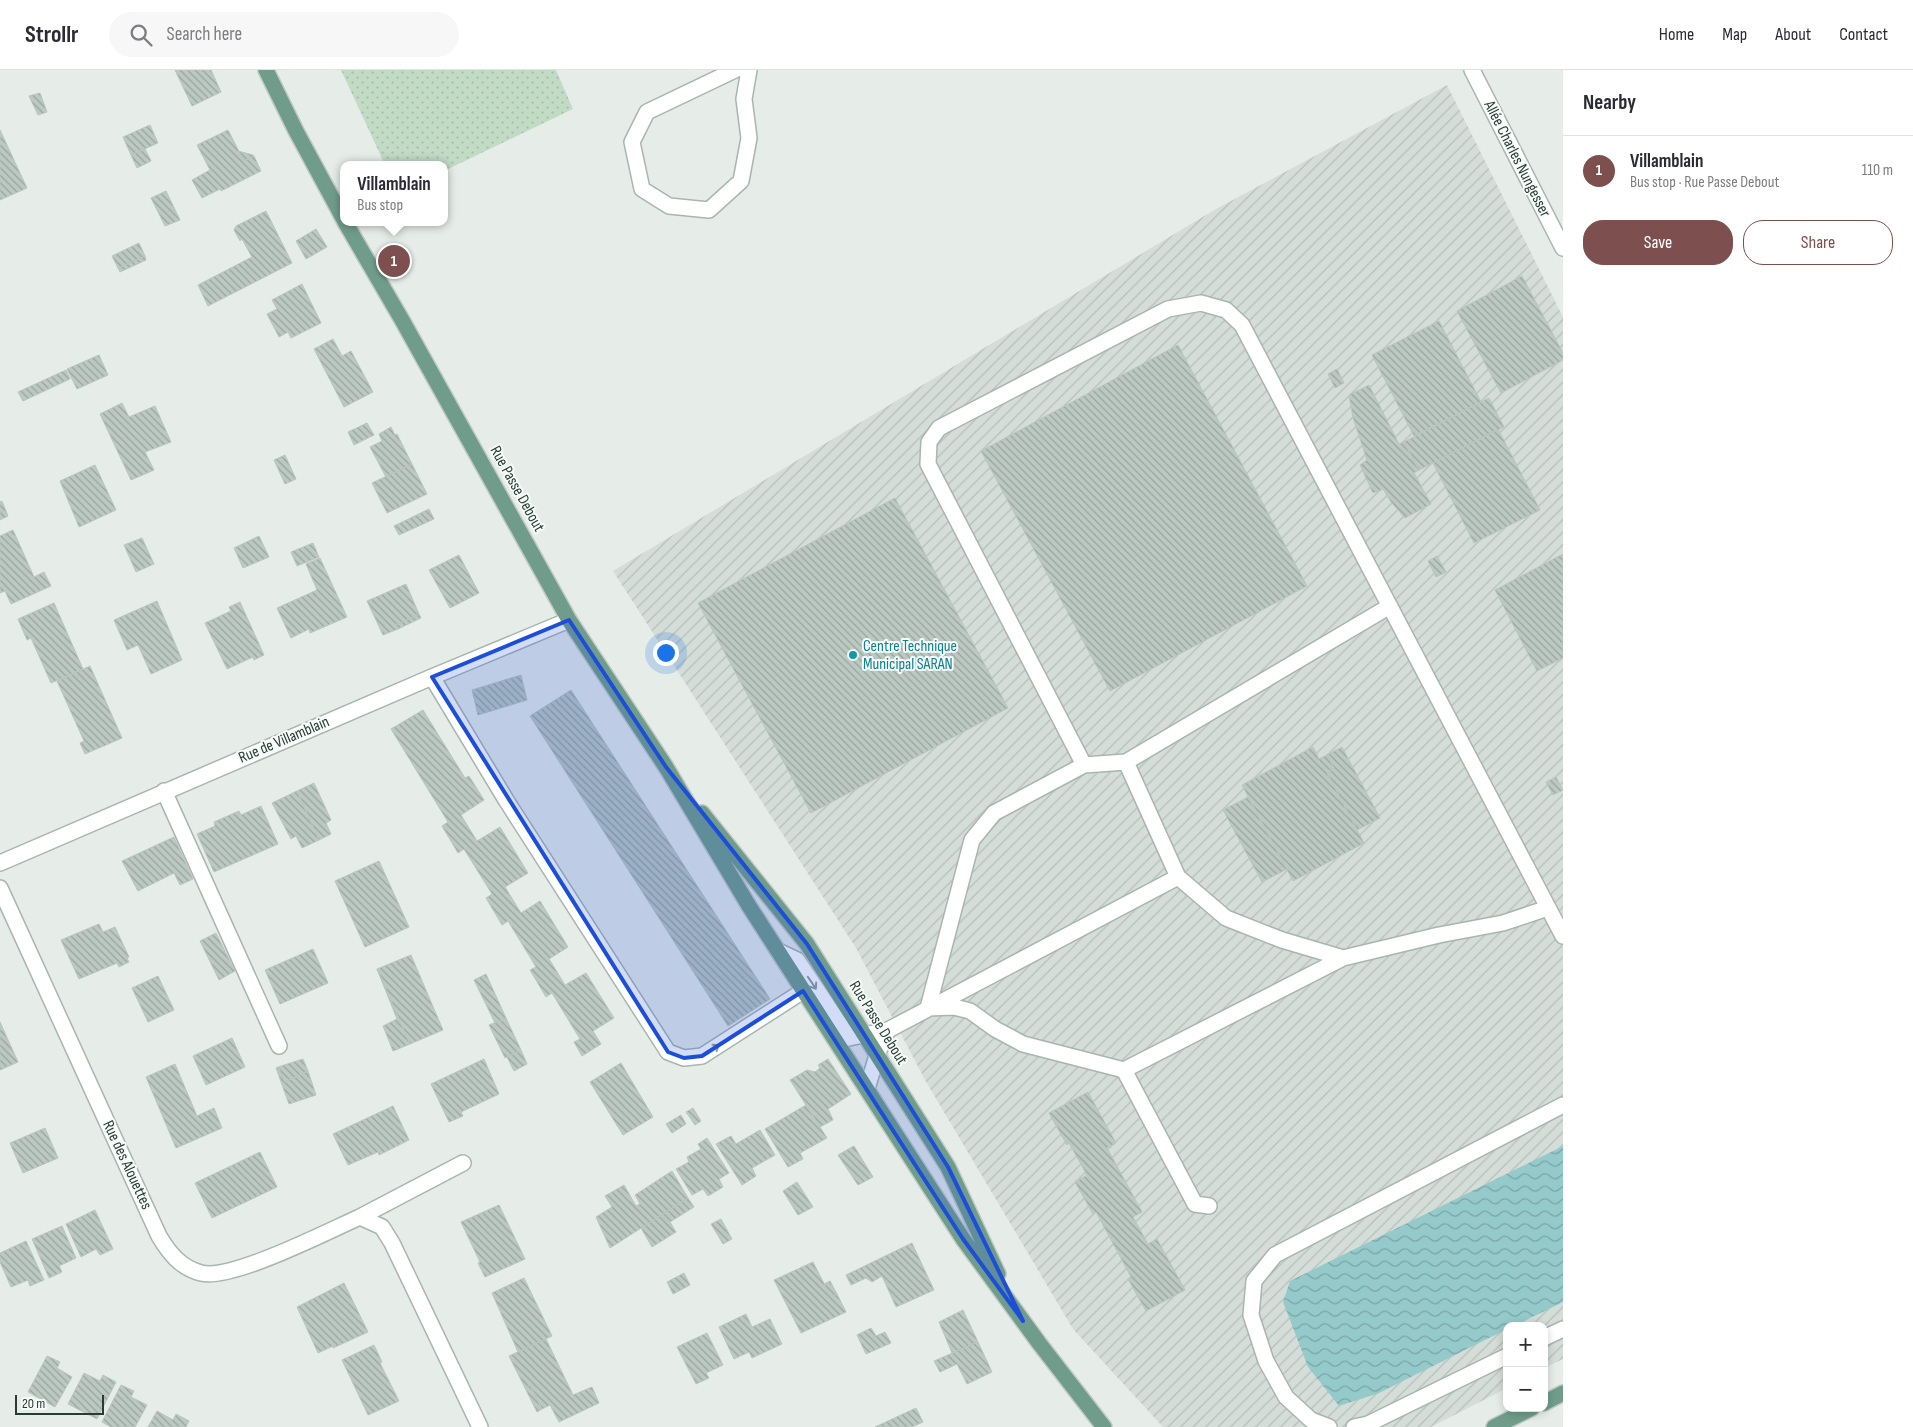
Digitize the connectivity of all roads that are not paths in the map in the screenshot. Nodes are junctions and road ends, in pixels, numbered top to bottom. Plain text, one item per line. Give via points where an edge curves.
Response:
1 (266, 70) edge
2 (735, 70) edge
3 (749, 70) edge
4 (1472, 70) edge
5 (340, 212) edge
6 (348, 226) edge
7 (1563, 248) edge
8 (1390, 606) junction
9 (570, 620) junction
10 (432, 677) junction
11 (1126, 762) junction
12 (1084, 765) junction
13 (666, 768) junction
14 (164, 791) junction
15 (0, 862) edge
16 (1178, 877) junction
17 (0, 888) edge
18 (1548, 908) junction
19 (1563, 936) edge
20 (778, 952) junction
21 (1343, 958) junction
22 (803, 991) junction
23 (928, 1008) junction
24 (888, 1030) junction
25 (865, 1036) junction
26 (280, 1046) dead end
27 (877, 1055) junction
28 (1124, 1070) junction
29 (867, 1090) junction
30 (1563, 1104) edge
31 (463, 1163) dead end
32 (1209, 1206) dead end
33 (360, 1217) junction
34 (1023, 1322) junction
35 (1563, 1329) edge
36 (1548, 1336) edge
37 (1503, 1358) edge
38 (1563, 1393) edge
39 (1548, 1400) edge
40 (1091, 1408) junction
41 (1524, 1412) edge
42 (480, 1427) edge
43 (1104, 1427) edge
44 (1116, 1427) edge
45 (1329, 1427) edge
46 (1354, 1427) edge
47 (1494, 1427) edge

1 - 5 main road, Rue Passe Debout
2 - 3 street via 647,112 632,142 642,189 669,206 709,210 741,181 749,138 744,99
4 - 7 street, Allée Charles Nungesser
6 - 9 main road, Rue Passe Debout
8 - 11 street
8 - 12 street via 1242,325 1226,310 1201,304 1168,309 939,428 929,442 928,464
8 - 18 street
9 - 10 street, Rue de Villamblain
9 - 13 main road, Rue Passe Debout
10 - 14 street, Rue de Villamblain
10 -> 22 street via 501,792 668,1052 684,1058 702,1056
11 - 12 street
11 - 16 street
12 - 23 street via 994,813 972,840
13 - 20 main road, Rue Passe Debout
13 - 25 main road, Rue Passe Debout via 807,944
14 - 15 street, Rue de Villamblain
14 - 26 street
16 - 21 street via 1226,918 1282,940
16 - 23 street
17 - 33 street, Rue des Alouettes via 170,1255 202,1274 221,1273 251,1265
18 - 19 street
18 - 21 street via 1503,923
20 - 22 main road, Rue Passe Debout
20 -> 25 street via 796,960 849,1038
21 - 28 street
22 - 29 main road, Rue Passe Debout
23 - 24 street
23 - 28 street via 954,1007 970,1011 1022,1044
24 - 25 street
24 - 27 street
25 - 27 main road, Rue Passe Debout
27 - 29 street
27 - 34 main road, Rue Passe Debout via 948,1167
28 - 32 street via 1195,1204
29 - 34 main road, Rue Passe Debout via 963,1239
30 - 45 street via 1275,1255 1254,1281 1251,1315 1266,1362 1286,1397 1311,1420
31 - 33 street, Rue des Alouettes
33 - 42 street via 382,1227 392,1243
34 - 40 main road, Rue Passe Debout
35 - 36 street
37 - 46 street via 1368,1424
38 - 39 main road
40 - 43 main road, Rue Passe Debout
40 - 44 main road, Rue Passe Debout
41 - 47 main road

